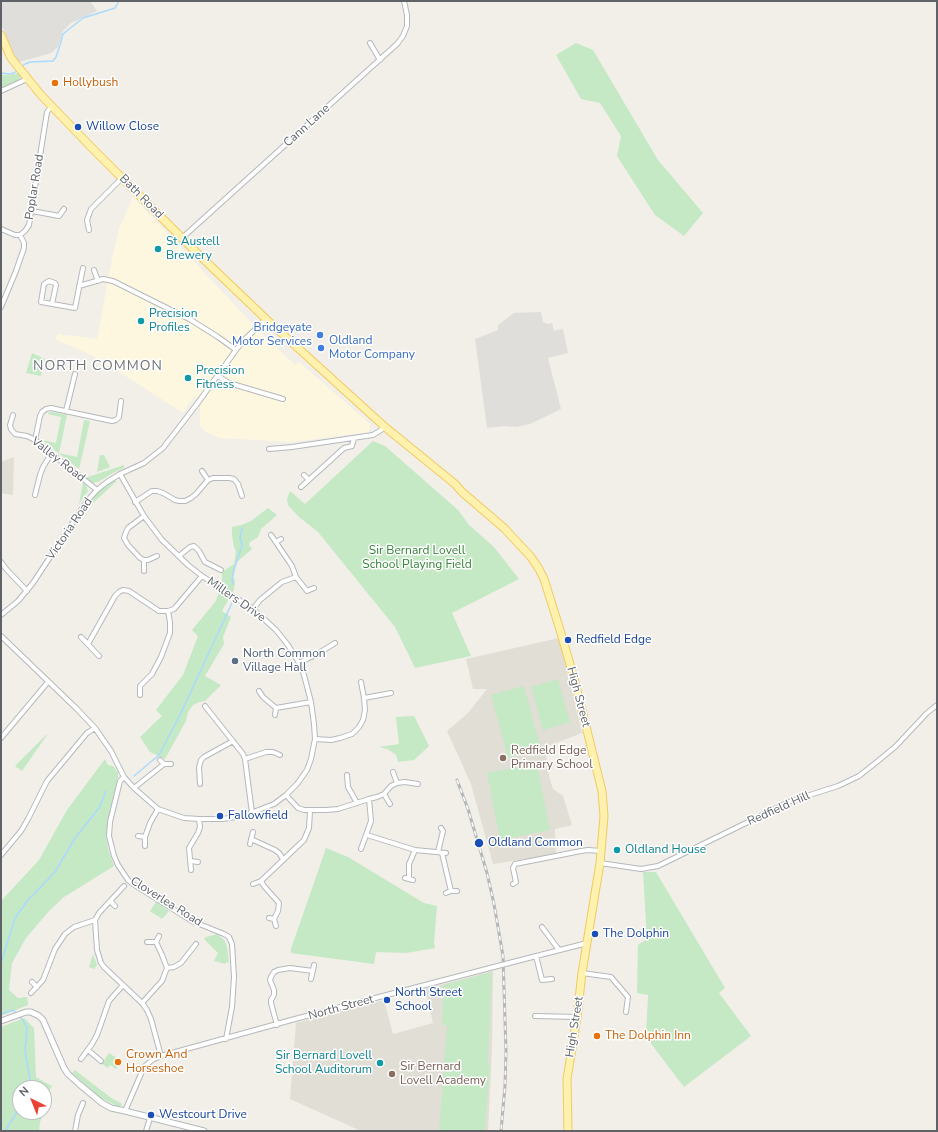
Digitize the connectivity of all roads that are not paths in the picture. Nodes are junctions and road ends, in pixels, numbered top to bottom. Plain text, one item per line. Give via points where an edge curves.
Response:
1 (404, 1) edge
2 (2, 40) edge
3 (370, 43) dead end
4 (1, 51) edge
5 (10, 58) junction
6 (380, 60) junction
7 (25, 76) junction
8 (1, 91) edge
9 (51, 107) junction
10 (122, 178) junction
11 (64, 209) dead end
12 (32, 212) junction
13 (1, 229) edge
14 (89, 230) dead end
15 (20, 235) junction
16 (182, 238) junction
17 (83, 268) dead end
18 (94, 270) dead end
19 (98, 281) junction
20 (79, 286) junction
21 (52, 304) junction
22 (1, 308) edge
23 (266, 319) junction
24 (236, 350) junction
25 (75, 374) dead end
26 (218, 376) junction
27 (283, 399) dead end
28 (122, 401) dead end
29 (66, 411) junction
30 (13, 415) dead end
31 (385, 426) junction
32 (354, 438) junction
33 (35, 440) junction
34 (269, 449) dead end
35 (52, 454) junction
36 (202, 471) dead end
37 (120, 474) junction
38 (304, 475) dead end
39 (208, 480) junction
40 (309, 480) junction
41 (301, 487) dead end
42 (97, 490) junction
43 (35, 495) dead end
44 (242, 496) dead end
45 (135, 502) junction
46 (144, 516) junction
47 (271, 535) dead end
48 (281, 539) dead end
49 (276, 542) junction
50 (157, 556) dead end
51 (179, 556) junction
52 (144, 560) junction
53 (1, 562) edge
54 (297, 568) dead end
55 (144, 570) dead end
56 (221, 570) dead end
57 (202, 576) junction
58 (296, 577) junction
59 (314, 588) dead end
60 (27, 591) junction
61 (253, 609) junction
62 (168, 611) junction
63 (1, 614) edge
64 (1, 636) edge
65 (81, 637) dead end
66 (335, 643) dead end
67 (88, 644) junction
68 (99, 656) dead end
69 (299, 662) junction
70 (48, 682) junction
71 (360, 682) dead end
72 (259, 691) dead end
73 (391, 693) dead end
74 (140, 695) dead end
75 (364, 698) junction
76 (311, 702) junction
77 (205, 706) dead end
78 (937, 706) edge
79 (276, 708) junction
80 (219, 714) dead end
81 (275, 715) dead end
82 (215, 718) junction
83 (95, 728) junction
84 (1, 738) edge
85 (314, 740) junction
86 (233, 741) junction
87 (280, 755) dead end
88 (245, 759) junction
89 (160, 760) dead end
90 (164, 764) junction
91 (171, 764) dead end
92 (393, 772) dead end
93 (194, 774) dead end
94 (200, 774) junction
95 (347, 775) dead end
96 (124, 777) junction
97 (397, 783) junction
98 (200, 784) dead end
99 (418, 784) dead end
100 (134, 788) junction
101 (384, 794) junction
102 (286, 795) junction
103 (370, 799) junction
104 (356, 803) junction
105 (390, 804) dead end
106 (158, 809) junction
107 (310, 811) junction
108 (252, 813) junction
109 (199, 819) junction
110 (441, 828) dead end
111 (253, 832) dead end
112 (367, 835) junction
113 (138, 836) dead end
114 (145, 837) junction
115 (251, 839) junction
116 (250, 844) dead end
117 (145, 846) dead end
118 (361, 849) dead end
119 (414, 850) junction
120 (601, 851) junction
121 (442, 853) junction
122 (1, 856) edge
123 (284, 859) junction
124 (191, 861) junction
125 (198, 862) dead end
126 (600, 863) junction
127 (191, 870) dead end
128 (409, 879) dead end
129 (261, 881) junction
130 (253, 884) dead end
131 (512, 884) dead end
132 (124, 886) dead end
133 (451, 890) junction
134 (457, 892) dead end
135 (446, 893) dead end
136 (110, 901) junction
137 (115, 906) dead end
138 (269, 918) dead end
139 (274, 919) junction
140 (95, 920) junction
141 (276, 926) dead end
142 (542, 928) dead end
143 (159, 936) dead end
144 (147, 942) dead end
145 (156, 942) junction
146 (587, 943) junction
147 (196, 944) dead end
148 (559, 950) junction
149 (536, 956) junction
150 (314, 965) dead end
151 (167, 968) junction
152 (312, 971) junction
153 (582, 973) junction
154 (312, 978) dead end
155 (552, 979) dead end
156 (32, 982) dead end
157 (123, 985) junction
158 (37, 988) junction
159 (31, 993) dead end
160 (142, 1003) junction
161 (626, 1012) dead end
162 (535, 1016) dead end
163 (577, 1018) junction
164 (1, 1021) edge
165 (277, 1025) junction
166 (226, 1039) junction
167 (88, 1050) junction
168 (161, 1056) junction
169 (80, 1059) dead end
170 (101, 1061) dead end
171 (83, 1106) dead end
172 (125, 1111) junction
173 (150, 1118) junction
174 (75, 1131) edge
175 (146, 1131) edge
176 (204, 1131) edge
177 (568, 1131) edge

1 - 6 street, Cann Lane via 407,26 403,36
2 - 5 main road, Bath Road
3 - 6 street
4 - 5 main road, Bath Road
5 - 7 main road, Bath Road
6 - 16 street, Cann Lane
7 - 8 street
7 - 9 main road, Bath Road
9 - 10 main road, Bath Road
9 - 12 street, Poplar Road via 47,112
10 - 14 street via 91,209 87,220
10 - 16 main road, Bath Road
11 - 12 street via 59,216
12 - 15 street, Poplar Road via 29,225
13 - 15 street
15 - 22 street, Poplar Road via 24,248
16 - 23 main road, Bath Road
17 - 20 street
18 - 19 street
19 - 20 street
19 - 24 street via 113,280 191,320
20 - 21 street via 75,308
21 - 21 street via 41,302 44,284 49,281 56,285
23 - 24 street, Victoria Road
23 - 31 main road, Bath Road
24 - 26 street, Victoria Road
25 - 29 street
26 - 27 street via 229,383
26 - 37 street, Victoria Road via 163,448 144,463
28 - 29 street via 119,416 112,421
29 - 33 street via 51,408 42,412
30 - 33 street, Valley Road via 10,425 14,434
31 - 32 street via 373,435
31 - 120 main road, High Street via 504,528 532,557 539,569 560,630 602,790 604,816
32 - 34 street
32 - 40 street via 352,446 344,448
33 - 35 street, Valley Road
35 - 42 street, Valley Road
35 - 43 street via 43,467
36 - 39 street
37 - 42 street, Victoria Road
37 - 45 street, Millers Drive
38 - 40 street
39 - 44 street via 234,479
39 - 45 street via 185,501 152,491
40 - 41 street
42 - 60 street, Victoria Road
45 - 46 street, Millers Drive
46 - 51 street, Millers Drive via 162,540
46 - 52 street via 128,528 124,538 133,552
47 - 49 street
48 - 49 street
49 - 58 street
50 - 52 street
51 - 56 street via 194,546 205,562
51 - 57 street, Millers Drive
52 - 55 street
53 - 60 street
54 - 58 street
57 - 61 street, Millers Drive
57 - 62 street via 174,609
58 - 59 street via 306,592
58 - 61 street via 282,582
60 - 63 street, Victoria Road
61 - 69 street, Millers Drive via 276,630
62 - 67 street via 159,611 123,590 116,596
62 - 74 street via 170,633 152,674 140,686
64 - 70 street
65 - 67 street
66 - 69 street
67 - 68 street
69 - 76 street, Millers Drive
70 - 83 street
70 - 84 street
71 - 75 street
72 - 79 street via 262,699
73 - 75 street
75 - 85 street via 363,720 352,734 331,740
76 - 79 street
76 - 85 street, Millers Drive
77 - 82 street
78 - 126 street, Redfield Hill via 878,761 859,776 838,786 791,801 658,866 641,869
79 - 81 street
80 - 82 street
82 - 86 street
83 - 96 street via 111,751
83 - 122 street via 47,782 28,819
85 - 102 street, Millers Drive via 307,770
86 - 88 street
86 - 94 street via 204,757 199,767
87 - 88 street via 266,752
88 - 108 street
89 - 90 street
90 - 91 street
90 - 100 street
92 - 97 street
93 - 94 street
94 - 98 street
95 - 104 street via 348,787
96 - 100 street, Millers Drive
96 - 166 street, Cloverlea Road via 120,782 109,836 118,865 133,884 192,921 229,937 232,944 234,977
97 - 99 street
97 - 101 street
100 - 106 street, Millers Drive
101 - 103 street
101 - 105 street
102 - 107 street via 298,808
102 - 108 street, Millers Drive via 274,804
103 - 104 street
103 - 112 street via 371,821
104 - 107 street via 338,809
106 - 109 street, Millers Drive via 184,818
106 - 114 street
107 - 123 street via 310,828 304,840
108 - 109 street, Millers Drive via 222,820
109 - 124 street via 198,833 189,848
110 - 121 street
111 - 115 street
112 - 118 street
112 - 119 street
113 - 114 street
114 - 117 street
115 - 116 street
115 - 123 street via 275,850
119 - 121 street
119 - 128 street via 409,864
120 - 126 main road, High Street
120 - 131 street via 581,851 515,864 513,868 516,882
121 - 133 street
123 - 129 street
124 - 125 street
124 - 127 street
126 - 146 main road, High Street
129 - 130 street
129 - 139 street via 278,903
132 - 136 street
133 - 134 street
133 - 135 street
136 - 137 street
136 - 140 street
138 - 139 street
139 - 141 street
140 - 157 street via 97,950 101,963
140 - 158 street via 74,927 65,934 54,949 43,980
142 - 148 street
143 - 145 street
144 - 145 street
145 - 151 street
146 - 148 street, North Street
146 - 153 main road, High Street
147 - 151 street via 180,963
148 - 149 street, North Street
149 - 155 street via 542,980
149 - 165 street, North Street, bridge
150 - 152 street
151 - 160 street via 162,981
152 - 154 street
152 - 165 street via 290,968 274,972 270,980 274,990 271,1004
153 - 161 street via 610,977 628,997
153 - 163 main road, High Street
156 - 158 street
157 - 160 street
157 - 167 street via 109,1001 97,1035
158 - 159 street
160 - 168 street via 151,1019
162 - 163 street
163 - 177 main road, High Street via 567,1079
164 - 172 street via 21,1013 31,1012 39,1016 64,1068 102,1103
165 - 166 street, North Street
166 - 168 street, North Street
167 - 169 street
167 - 170 street
168 - 172 street, North Street via 144,1067
171 - 174 street
172 - 173 street
173 - 175 street
173 - 176 street

